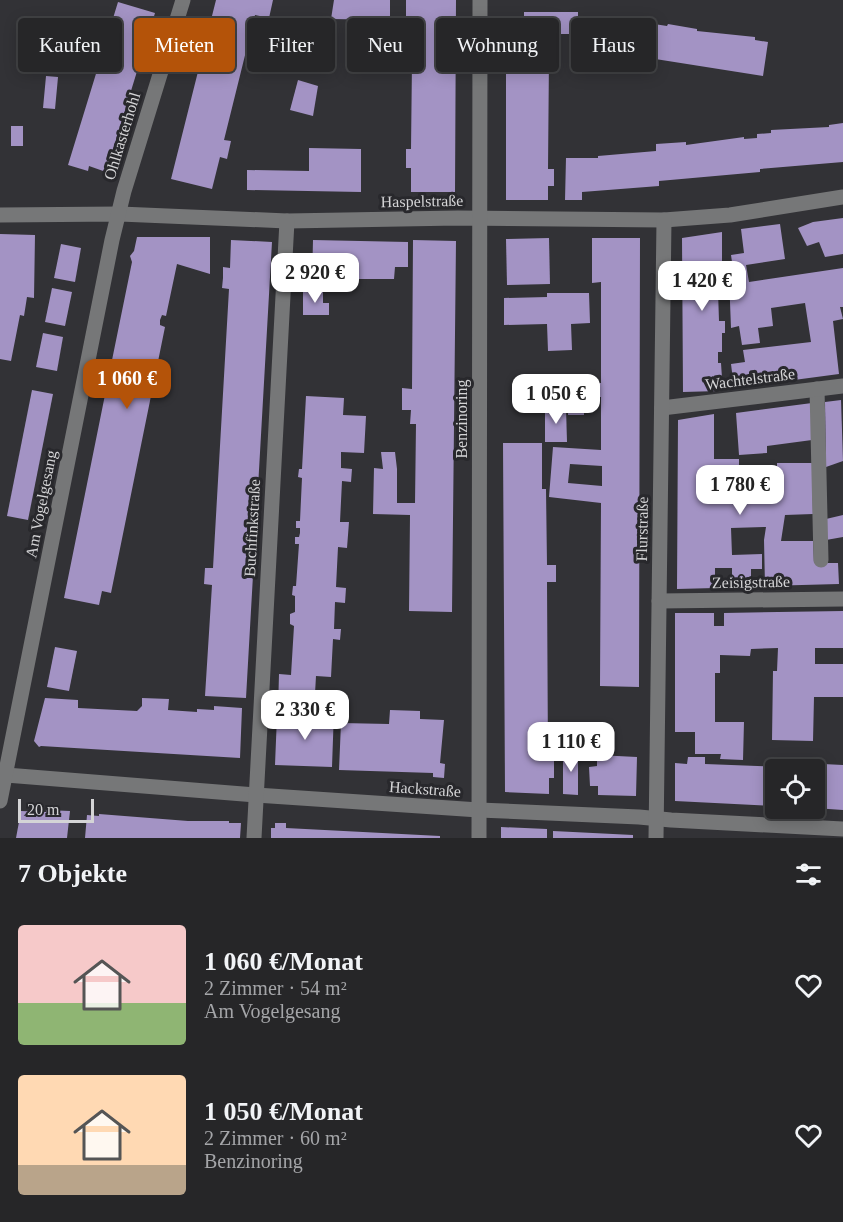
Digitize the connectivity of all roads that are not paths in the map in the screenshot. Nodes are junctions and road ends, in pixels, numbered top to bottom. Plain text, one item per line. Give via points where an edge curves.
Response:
1 (183, 0) edge
2 (480, 0) edge
3 (843, 197) edge
4 (120, 214) junction
5 (0, 215) edge
6 (479, 218) junction
7 (664, 220) junction
8 (287, 221) junction
9 (843, 386) edge
10 (817, 389) junction
11 (662, 408) junction
12 (821, 560) dead end
13 (843, 599) edge
14 (659, 601) junction
15 (6, 775) junction
16 (256, 795) junction
17 (0, 801) edge
18 (479, 810) junction
19 (657, 819) junction
20 (843, 828) edge
21 (254, 838) edge
22 (479, 838) edge
23 (656, 838) edge

1 - 4 street, Ohlkasterhohl
2 - 6 street, Benzinoring
3 - 7 street, Haspelstraße via 730,215
4 - 5 street, Haspelstraße
4 - 8 street, Haspelstraße
4 - 15 street, Am Vogelgesang
6 - 7 street, Haspelstraße
6 - 8 street, Haspelstraße
6 - 18 street, Benzinoring
7 - 11 street, Flurstraße
8 - 16 street, Buchfinkstraße
9 - 10 street, Wachtelstraße
10 - 11 street, Wachtelstraße
10 - 12 street
11 - 14 street, Flurstraße
13 - 14 street, Zeisigstraße
14 - 19 street, Flurstraße
15 - 16 street, Hackstraße
15 - 17 street, Am Vogelgesang
16 - 18 street, Hackstraße
16 - 21 street, Buchfinkstraße
18 - 19 street, Hackstraße
18 - 22 street, Benzinoring
19 - 20 street, Hackstraße
19 - 23 street, Flurstraße

